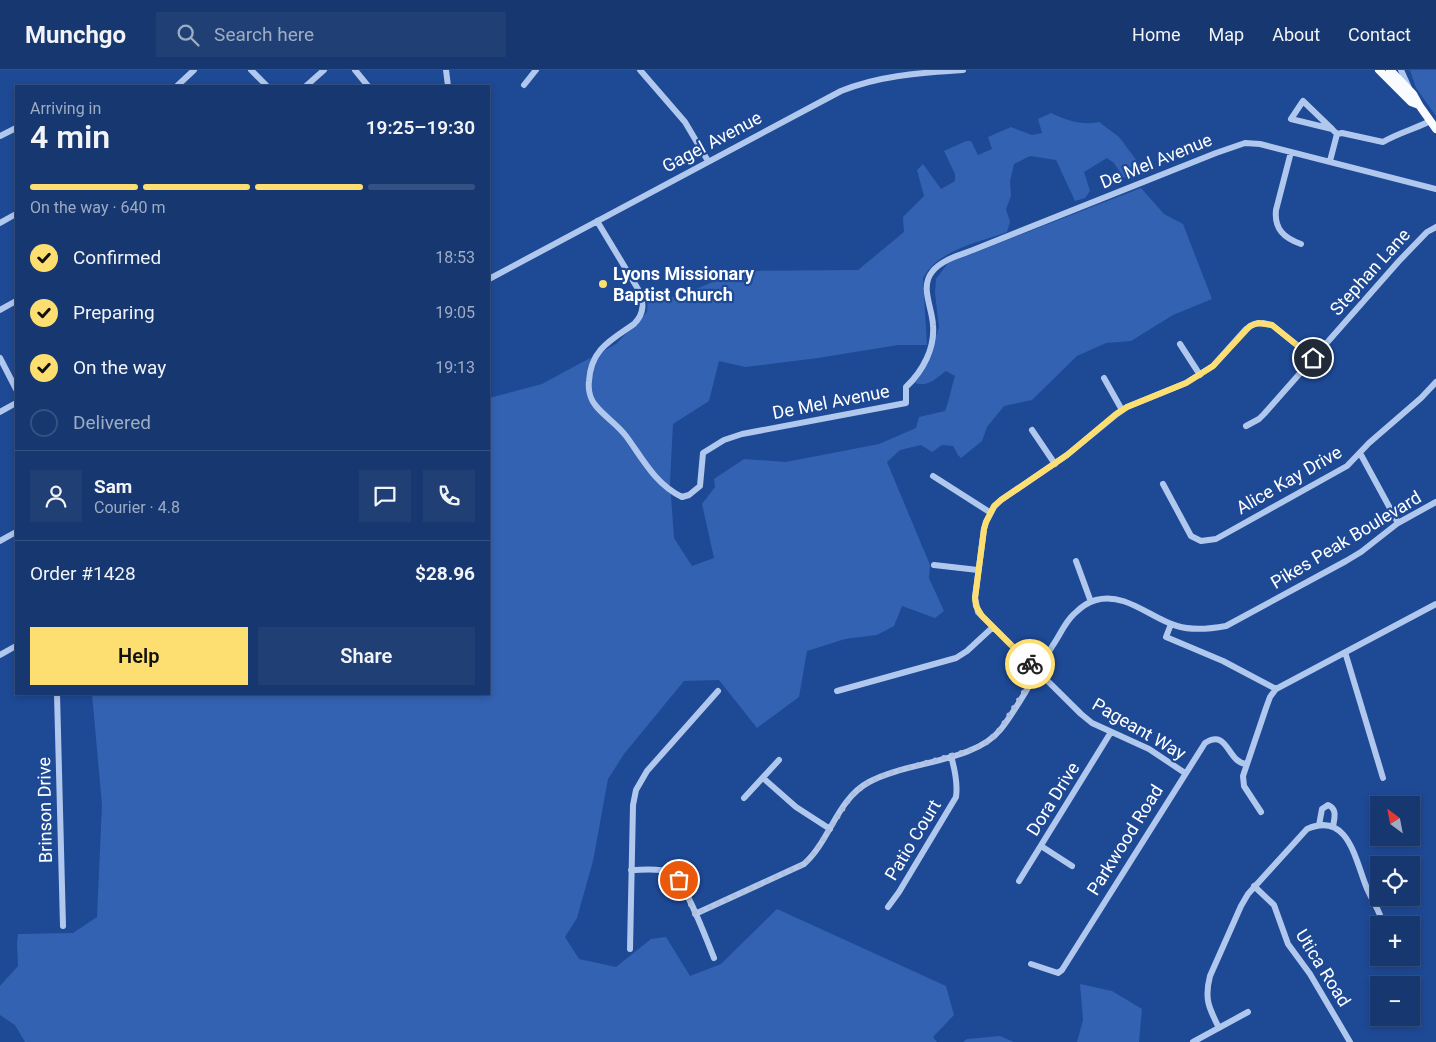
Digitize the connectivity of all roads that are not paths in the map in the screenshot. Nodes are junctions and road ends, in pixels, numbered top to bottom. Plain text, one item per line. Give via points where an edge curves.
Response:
1 (194, 70) edge
2 (251, 70) edge
3 (324, 70) edge
4 (354, 70) edge
5 (446, 70) edge
6 (536, 70) edge
7 (640, 70) edge
8 (963, 70) edge
9 (1379, 70) edge
10 (1390, 70) edge
11 (1401, 70) edge
12 (178, 85) edge
13 (266, 85) edge
14 (307, 85) edge
15 (367, 85) edge
16 (448, 85) edge
17 (524, 85) dead end
18 (1409, 88) junction
19 (1419, 105) junction
20 (1430, 121) junction
21 (15, 128) edge
22 (1332, 129) junction
23 (1436, 129) edge
24 (1337, 134) junction
25 (0, 136) edge
26 (1291, 152) junction
27 (708, 161) junction
28 (1330, 161) junction
29 (1436, 188) edge
30 (15, 215) edge
31 (596, 221) junction
32 (0, 223) edge
33 (1436, 227) edge
34 (1301, 244) dead end
35 (490, 278) edge
36 (15, 302) edge
37 (0, 310) edge
38 (1180, 344) dead end
39 (0, 358) edge
40 (1313, 358) junction
41 (1200, 375) junction
42 (1104, 378) dead end
43 (1436, 382) edge
44 (15, 387) edge
45 (15, 404) edge
46 (1122, 410) junction
47 (0, 412) edge
48 (1246, 426) dead end
49 (1032, 430) dead end
50 (1360, 453) junction
51 (1055, 464) junction
52 (933, 476) dead end
53 (1163, 484) dead end
54 (1436, 502) edge
55 (991, 512) junction
56 (1398, 523) junction
57 (15, 533) edge
58 (0, 541) edge
59 (1076, 561) dead end
60 (934, 565) dead end
61 (978, 570) junction
62 (1090, 602) junction
63 (1436, 604) edge
64 (1171, 624) junction
65 (993, 627) junction
66 (15, 647) edge
67 (1345, 652) junction
68 (0, 655) edge
69 (1037, 671) junction
70 (1276, 689) junction
71 (718, 691) dead end
72 (837, 691) dead end
73 (57, 695) edge
74 (1112, 732) junction
75 (951, 756) junction
76 (779, 760) dead end
77 (1246, 764) junction
78 (1185, 773) junction
79 (763, 778) junction
80 (1383, 778) dead end
81 (744, 798) dead end
82 (1261, 812) dead end
83 (1319, 825) junction
84 (1333, 827) junction
85 (830, 829) junction
86 (1041, 846) junction
87 (1072, 866) dead end
88 (631, 870) junction
89 (1019, 881) dead end
90 (1254, 886) junction
91 (888, 907) dead end
92 (695, 914) junction
93 (1379, 916) edge
94 (63, 926) dead end
95 (630, 949) dead end
96 (714, 958) dead end
97 (1031, 964) dead end
98 (1248, 1012) dead end
99 (1218, 1028) junction
100 (1193, 1042) edge
101 (1350, 1042) edge

1 - 12 street
2 - 13 street
3 - 14 street
4 - 15 street
5 - 16 street
6 - 17 street
7 - 27 street via 685,122
8 - 27 street, Gagel Avenue via 897,75 851,87
9 - 19 main road via 1411,102
10 - 18 main road
11 - 18 street
18 - 19 main road
19 - 20 main road
20 - 23 main road
20 - 24 street via 1383,142
21 - 25 street
22 - 22 street via 1303,101 1291,119 1296,121
22 - 24 street
24 - 28 street
26 - 28 street, De Mel Avenue
26 - 31 street, De Mel Avenue via 1256,143 1234,146 942,264 927,283 933,325 930,350 923,366 906,387 906,403 724,440 703,452 700,486 682,497 666,488 648,469 618,426 595,406 591,397 589,371 598,351 639,319 643,311 643,300
26 - 34 street via 1276,219 1280,232
27 - 31 street, Gagel Avenue
28 - 29 street, De Mel Avenue
30 - 32 street
31 - 35 street, Gagel Avenue
33 - 40 street, Stephan Lane via 1410,249
36 - 37 street
38 - 41 street
39 - 44 street
40 - 41 street via 1272,325 1258,323 1246,329 1213,366
40 - 48 street, Stephan Lane via 1264,414
41 - 46 street
42 - 46 street
43 - 50 street, Alice Kay Drive
45 - 47 street
46 - 51 street
49 - 51 street
50 - 53 street, Alice Kay Drive via 1337,473 1210,541 1191,536
50 - 56 street
51 - 55 street via 1001,500
52 - 55 street
54 - 56 street, Pikes Peak Boulevard
55 - 61 street, Pageant Way via 984,529
56 - 64 street, Pikes Peak Boulevard via 1361,552 1235,622 1208,629
57 - 58 street
59 - 62 street
60 - 61 street
61 - 65 street, Pageant Way via 976,606
62 - 64 street, Pikes Peak Boulevard via 1118,599
62 - 69 street via 1073,614
63 - 67 street
64 - 70 street via 1166,636
65 - 69 street, Pageant Way
65 - 72 street via 956,658
66 - 68 street
67 - 70 street
67 - 80 street
69 - 74 street, Pageant Way via 1092,723
69 - 75 street via 991,740
70 - 77 street via 1270,697
71 - 88 street via 639,783 633,804
73 - 94 street, Brinson Drive
74 - 78 street, Pageant Way via 1149,749
74 - 86 street, Dora Drive
75 - 85 street via 889,773 869,782 852,795
75 - 91 street, Patio Court via 956,797
76 - 79 street
77 - 78 street, Parkwood Road via 1237,762 1224,743 1213,739 1205,743
77 - 82 street via 1243,781
78 - 97 street, Parkwood Road via 1062,970 1058,973
79 - 81 street
79 - 85 street via 796,807
83 - 84 street
83 - 84 street via 1322,809 1328,805 1334,810
83 - 90 street via 1302,833
84 - 93 street via 1347,839
85 - 92 street via 808,860 798,868
86 - 87 street
86 - 89 street, Dora Drive
88 - 92 street via 667,871 676,876
88 - 95 street
90 - 99 street via 1240,906 1210,976 1208,1004
90 - 101 street, Utica Road via 1274,905 1288,944 1310,974
92 - 96 street
98 - 99 street
99 - 100 street

